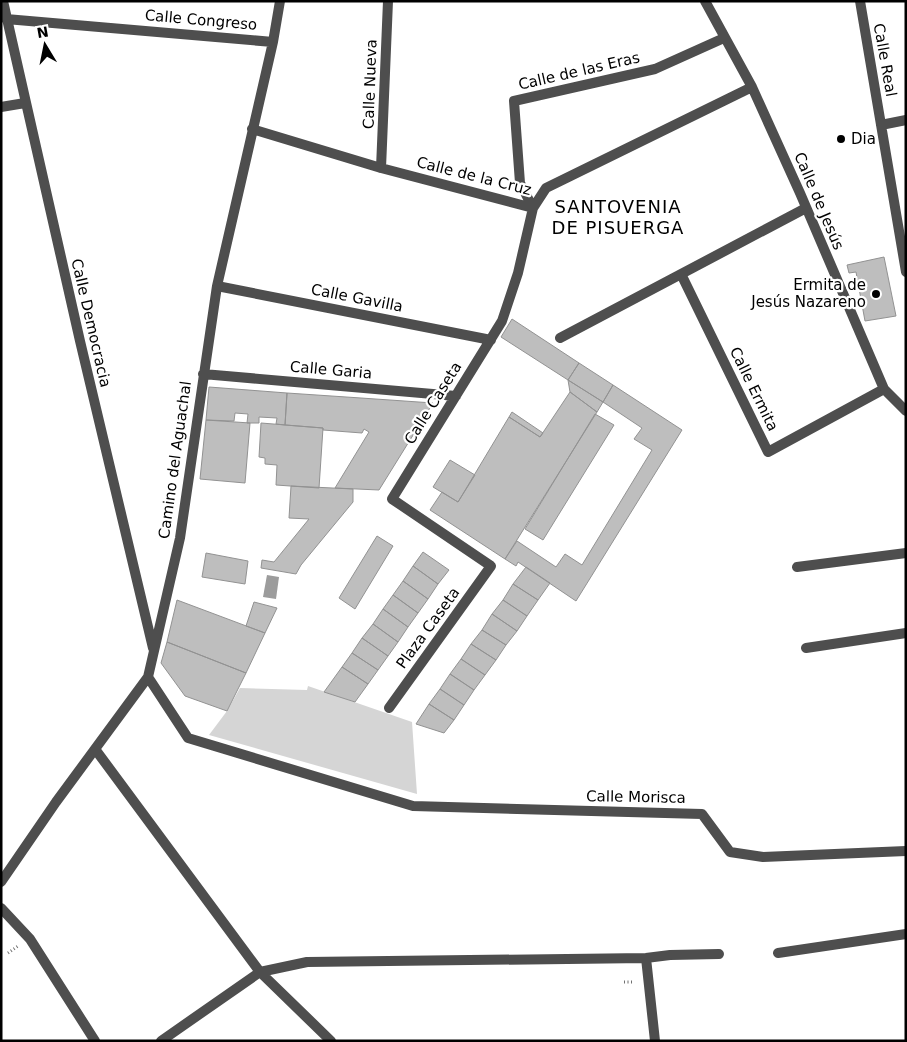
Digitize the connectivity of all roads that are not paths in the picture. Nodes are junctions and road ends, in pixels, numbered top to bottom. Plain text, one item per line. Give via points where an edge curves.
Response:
1 (3, 1) edge
2 (280, 1) edge
3 (388, 1) edge
4 (705, 1) edge
5 (860, 1) edge
6 (6, 18) junction
7 (724, 38) junction
8 (273, 42) junction
9 (752, 87) junction
10 (25, 103) junction
11 (1, 107) edge
12 (906, 120) edge
13 (881, 126) junction
14 (252, 128) junction
15 (381, 168) junction
16 (532, 208) junction
17 (806, 208) junction
18 (905, 266) edge
19 (681, 274) junction
20 (217, 286) junction
21 (560, 338) dead end
22 (490, 340) junction
23 (203, 374) junction
24 (884, 389) junction
25 (456, 396) junction
26 (906, 411) edge
27 (906, 553) edge
28 (491, 566) joint
29 (797, 567) dead end
30 (906, 633) edge
31 (806, 648) dead end
32 (154, 651) junction
33 (148, 677) junction
34 (389, 708) dead end
35 (95, 749) junction
36 (906, 851) edge
37 (1, 882) edge
38 (1, 908) edge
39 (906, 934) edge
40 (778, 953) dead end
41 (720, 954) dead end
42 (646, 958) junction
43 (260, 972) junction
44 (95, 1041) edge
45 (161, 1041) edge
46 (331, 1041) edge
47 (655, 1041) edge

1 - 6 street, Calle Democracia
2 - 8 street, Camino del Aguachal
3 - 15 street, Calle Nueva
4 - 7 street, Calle de Jesús
5 - 13 street, Calle Real
6 - 8 street, Calle Congreso
6 - 10 street, Calle Democracia
7 - 9 street, Calle de Jesús
7 - 16 street, Calle de las Eras via 655,69 514,101 520,183
8 - 14 street, Camino del Aguachal
9 - 16 street, Calle de la Cruz via 546,188
9 - 17 street, Calle de Jesús
10 - 11 street
10 - 32 street, Calle Democracia
12 - 13 street
13 - 18 street, Calle Real
14 - 15 street, Calle de la Cruz
14 - 20 street, Camino del Aguachal
15 - 16 street, Calle de la Cruz
16 - 22 street, Calle Caseta via 518,274 502,320
17 - 19 street
17 - 24 street, Calle de Jesús
19 - 21 street
19 - 24 street, Calle Ermita via 768,452
20 - 22 street, Calle Gavilla
20 - 23 street, Camino del Aguachal
22 - 25 street, Calle Caseta
23 - 25 street, Calle Garia
23 - 32 street, Camino del Aguachal via 180,538
24 - 26 street, Calle de Jesús
25 - 28 street, Calle Caseta via 392,499
27 - 29 street
28 - 34 street, Plaza Caseta
30 - 31 street
32 - 33 street, Camino del Aguachal
33 - 35 street, Camino del Aguachal
33 - 36 street, Calle Morisca via 188,738 410,805 702,814 730,852 763,857
35 - 37 street, Camino del Aguachal
35 - 43 street
38 - 44 street via 30,939
39 - 40 street
41 - 42 street
42 - 43 street via 307,962
42 - 47 street
43 - 45 street
43 - 46 street

